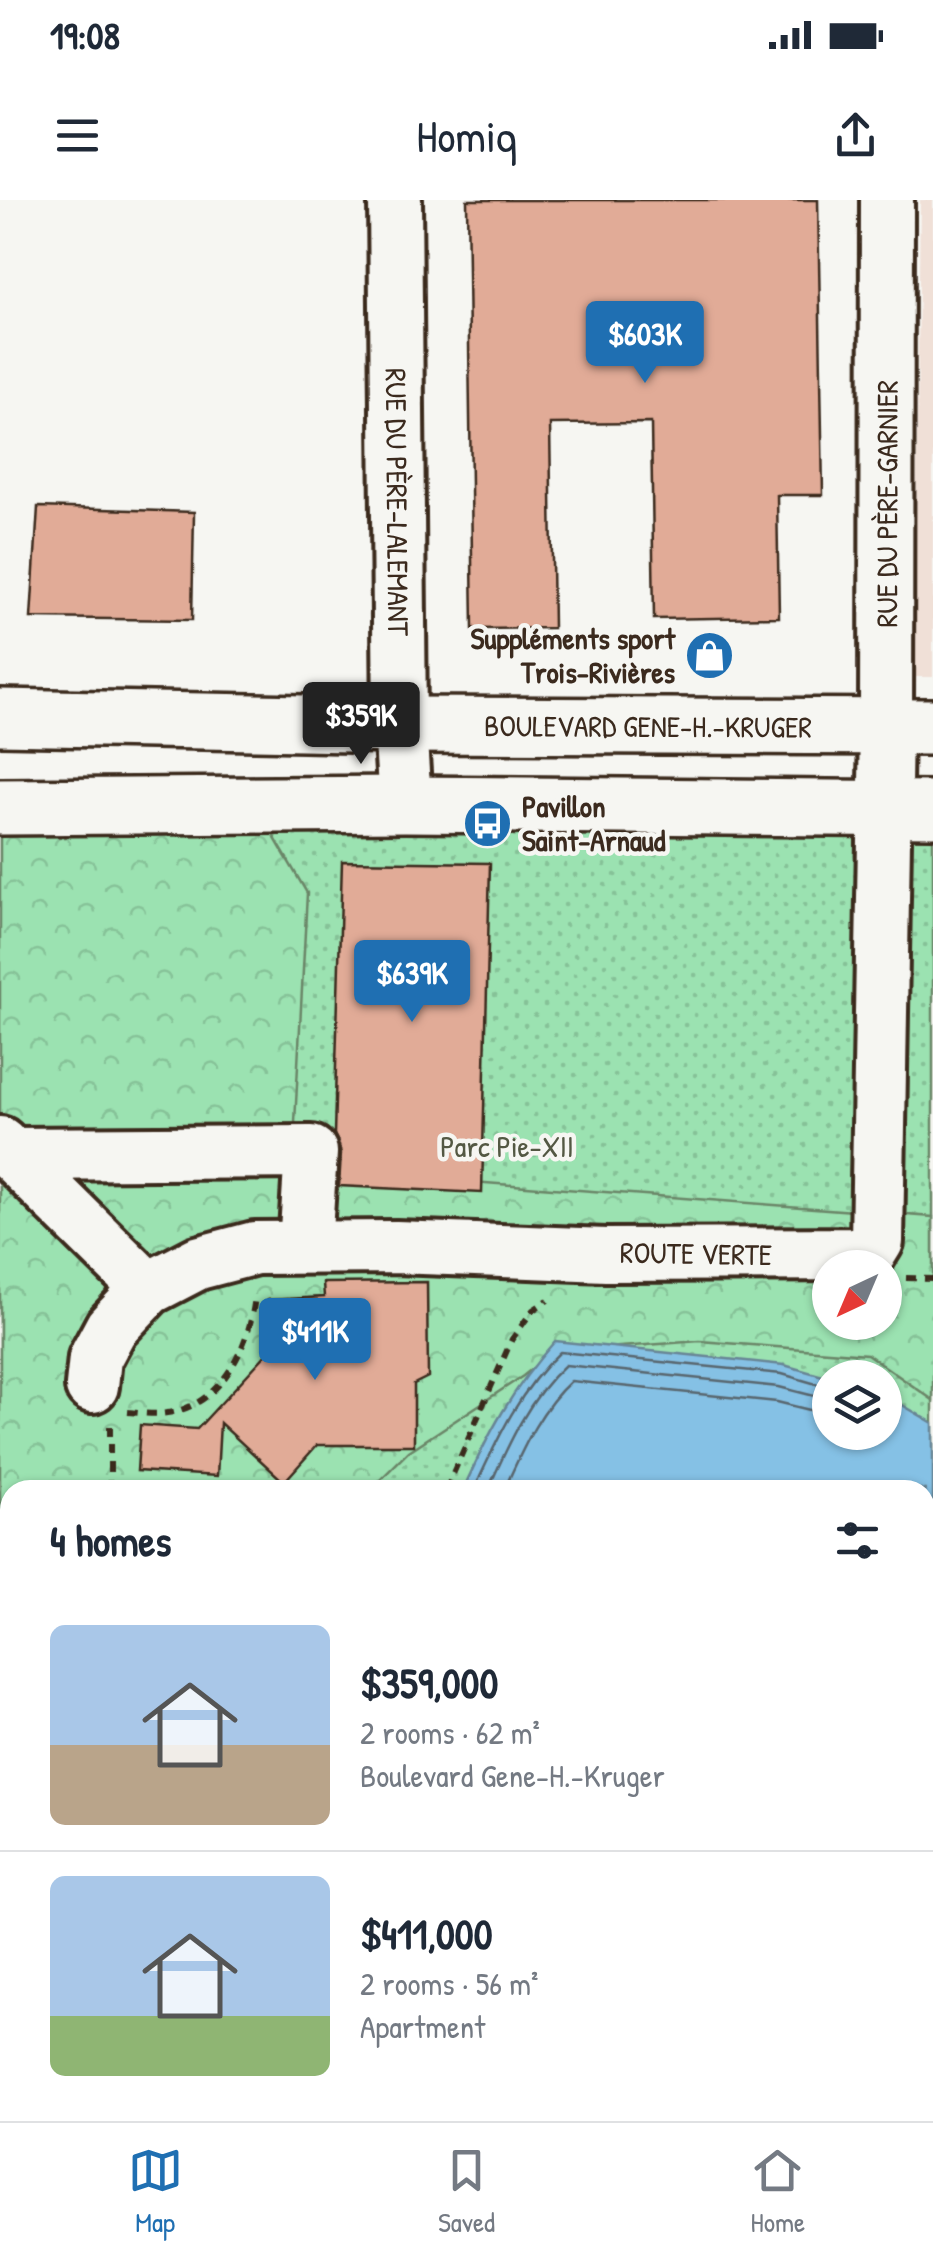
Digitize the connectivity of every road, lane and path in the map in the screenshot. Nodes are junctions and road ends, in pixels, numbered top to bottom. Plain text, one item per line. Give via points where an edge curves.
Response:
1 (395, 200) edge
2 (886, 200) edge
3 (0, 717) edge
4 (400, 725) junction
5 (910, 727) edge
6 (405, 804) junction
7 (0, 807) edge
8 (909, 809) edge
9 (6, 1148) edge
10 (306, 1248) junction
11 (148, 1289) junction
12 (256, 1289) dead end
13 (561, 1292) dead end
14 (109, 1403) junction
15 (110, 1480) edge
16 (450, 1480) edge

1 - 4 street, RUE DU PÈRE-LALEMANT
2 - 5 street, RUE DU PÈRE-GARNIER
3 - 4 main road, BOULEVARD GENE-H.-KRUGER
4 - 5 main road, BOULEVARD GENE-H.-KRUGER
4 - 6 street, RUE DU PÈRE-LALEMANT
5 - 8 street, RUE DU PÈRE-GARNIER
6 - 7 main road
6 - 8 main road
8 - 10 street, RUE DU PÈRE-GARNIER via 877,1241 868,1254
9 - 10 street via 311,1152
9 - 11 street
10 - 11 street via 256,1248 198,1263
11 - 14 street via 111,1328 95,1358
12 - 14 path via 239,1359 211,1394 170,1413
13 - 16 path via 533,1310 512,1340
14 - 15 path

